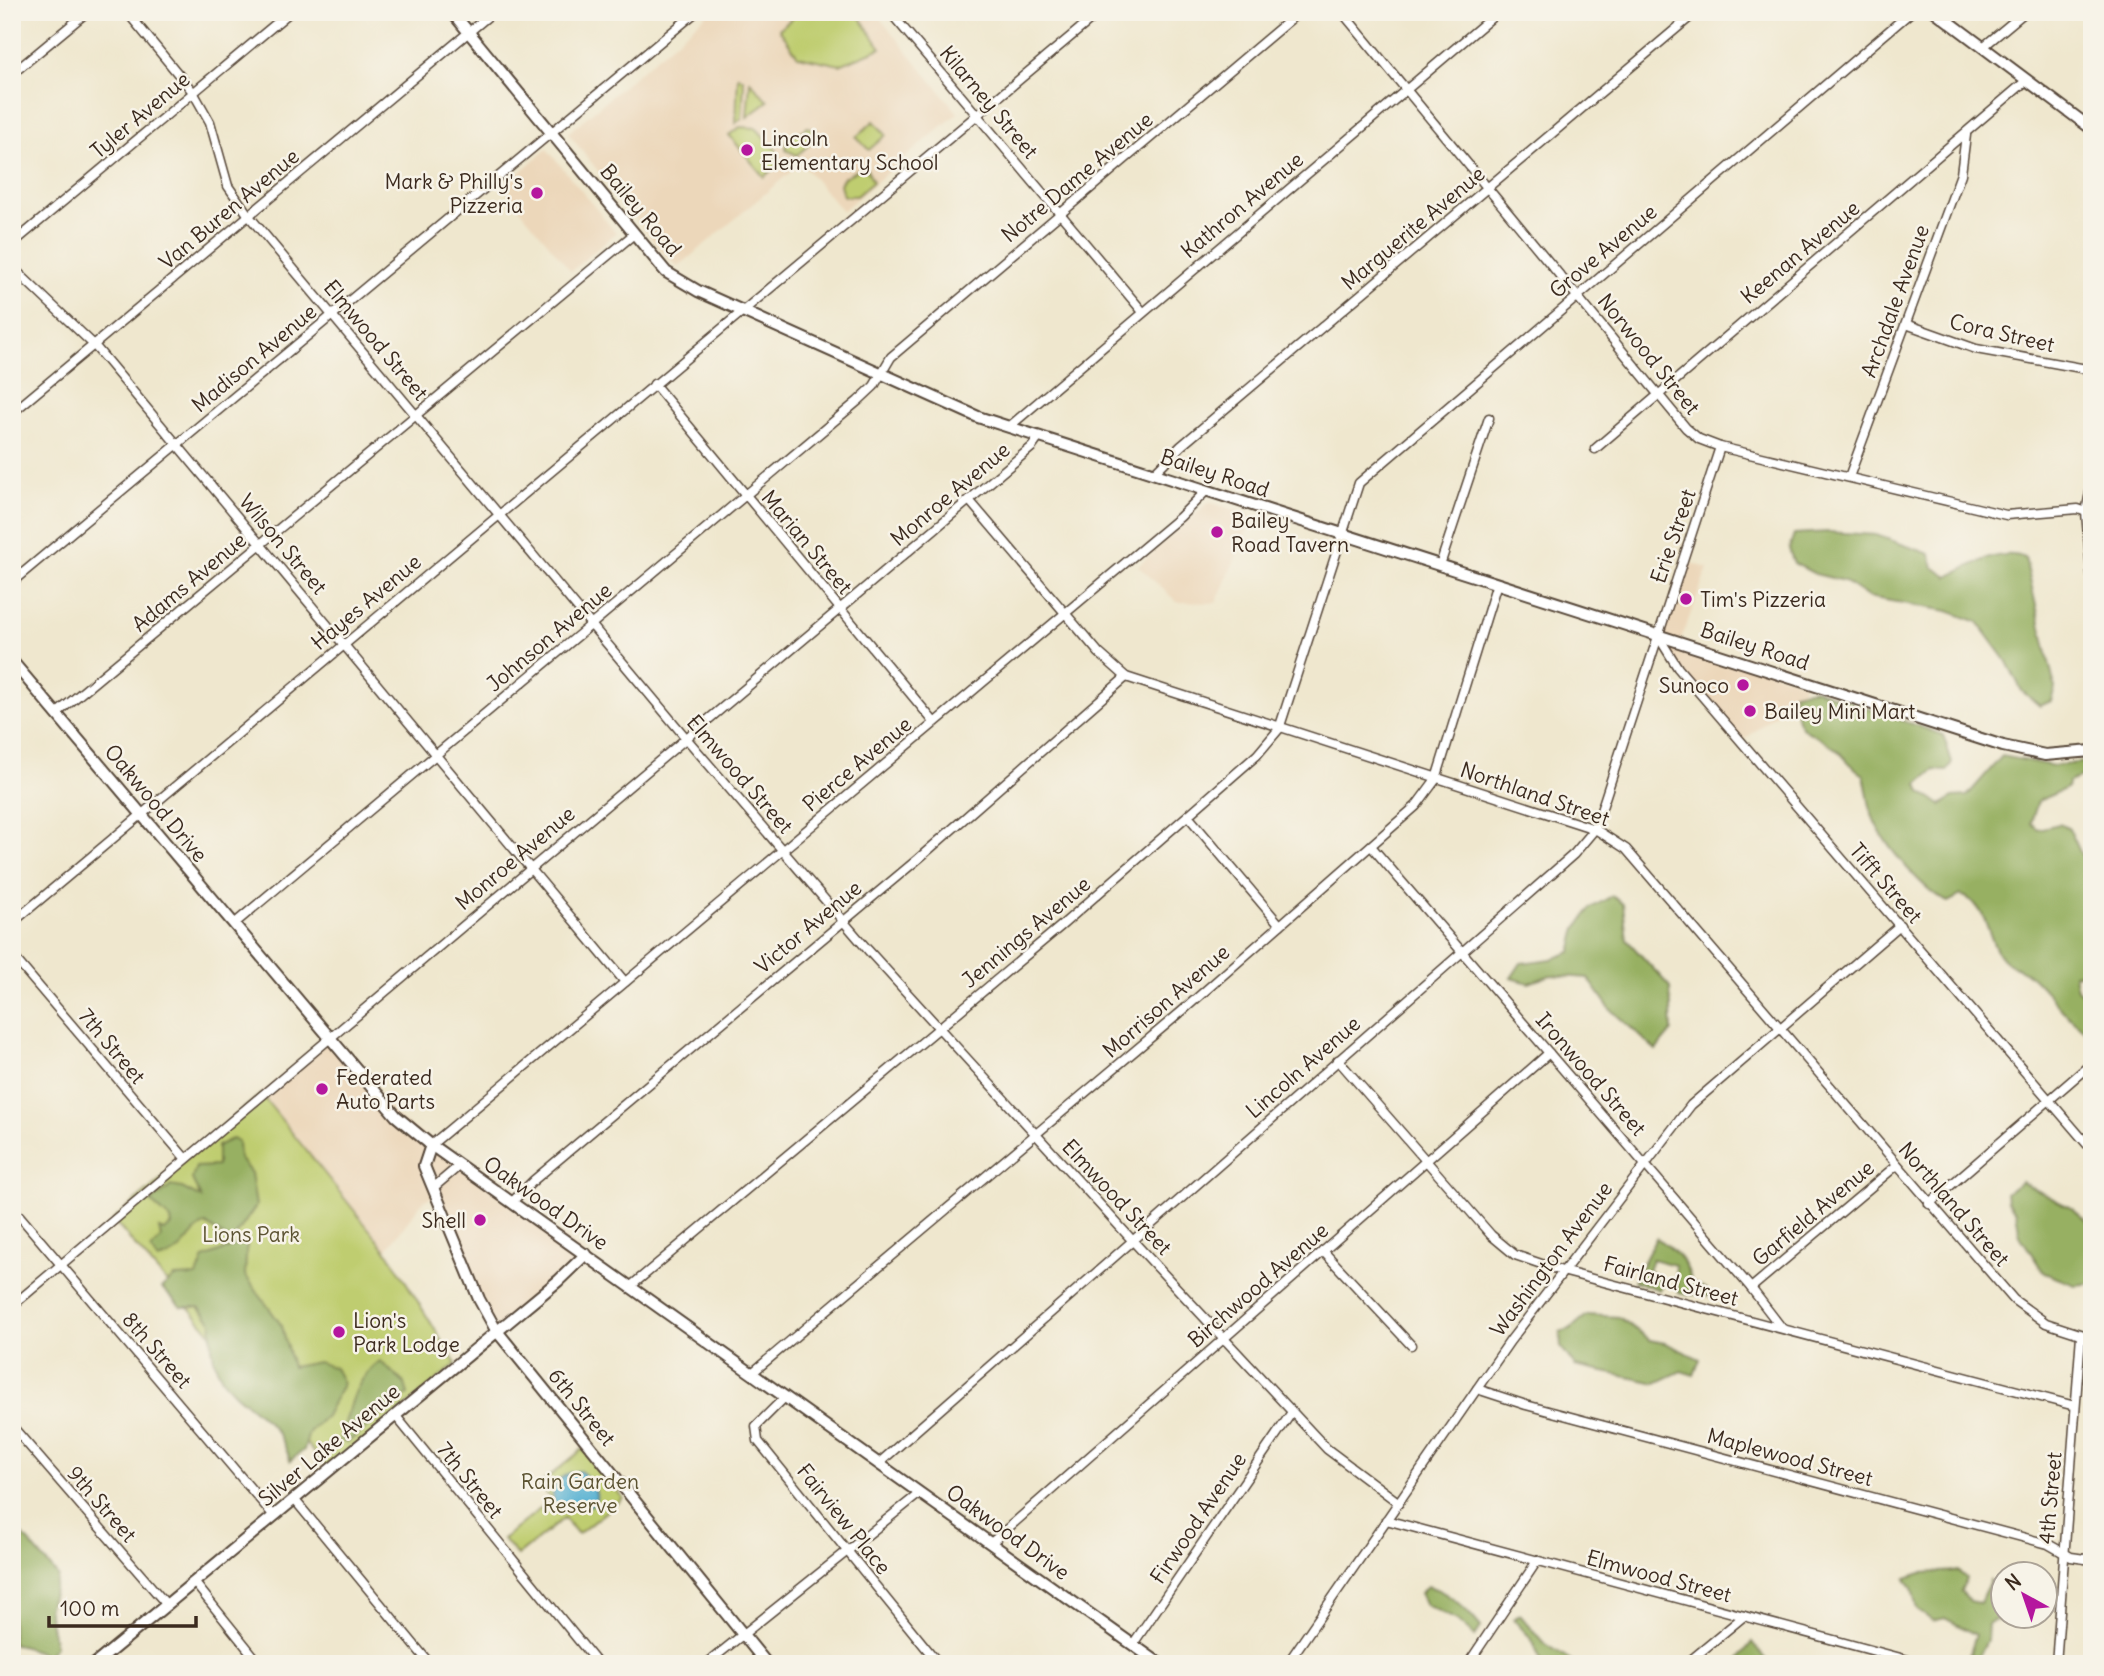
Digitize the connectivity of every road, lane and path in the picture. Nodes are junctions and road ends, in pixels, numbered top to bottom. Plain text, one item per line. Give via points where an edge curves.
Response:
1 (87, 12) edge
2 (127, 12) edge
3 (290, 12) edge
4 (452, 12) edge
5 (493, 12) edge
6 (696, 12) edge
7 (1100, 12) edge
8 (1299, 12) edge
9 (1342, 12) edge
10 (1498, 12) edge
11 (1696, 12) edge
12 (1911, 12) edge
13 (1937, 12) edge
14 (2025, 12) edge
15 (894, 13) edge
16 (468, 32) junction
17 (1983, 47) junction
18 (12, 74) edge
19 (2027, 80) junction
20 (1406, 89) junction
21 (193, 92) junction
22 (977, 116) junction
23 (2092, 129) edge
24 (552, 133) junction
25 (1966, 135) junction
26 (1488, 187) junction
27 (1060, 214) junction
28 (249, 216) junction
29 (634, 234) junction
30 (12, 244) edge
31 (12, 267) edge
32 (1578, 295) junction
33 (746, 310) junction
34 (1143, 312) junction
35 (332, 316) junction
36 (1906, 324) junction
37 (94, 345) junction
38 (2092, 370) edge
39 (881, 373) junction
40 (654, 384) junction
41 (1659, 394) junction
42 (12, 413) edge
43 (416, 415) junction
44 (1489, 418) dead end
45 (1010, 426) junction
46 (1040, 436) junction
47 (177, 445) junction
48 (1720, 447) junction
49 (1595, 449) dead end
50 (1154, 473) junction
51 (1849, 477) junction
52 (2092, 483) edge
53 (1208, 490) junction
54 (745, 495) junction
55 (970, 500) junction
56 (2089, 513) edge
57 (498, 515) junction
58 (1340, 533) junction
59 (262, 544) junction
60 (1440, 565) junction
61 (12, 582) edge
62 (1497, 583) junction
63 (2092, 584) edge
64 (840, 608) junction
65 (1064, 614) junction
66 (589, 624) junction
67 (1658, 635) junction
68 (344, 644) junction
69 (12, 661) edge
70 (1126, 677) junction
71 (56, 714) junction
72 (934, 722) junction
73 (1279, 729) junction
74 (686, 738) junction
75 (2092, 751) edge
76 (436, 754) junction
77 (1436, 779) junction
78 (141, 814) junction
79 (1188, 816) junction
80 (1595, 829) junction
81 (1371, 846) junction
82 (782, 850) junction
83 (530, 867) junction
84 (843, 921) junction
85 (12, 923) edge
86 (234, 924) junction
87 (1280, 925) junction
88 (1900, 925) junction
89 (1462, 952) junction
90 (12, 956) edge
91 (625, 982) junction
92 (1779, 1027) junction
93 (939, 1028) junction
94 (329, 1037) junction
95 (1549, 1053) junction
96 (1338, 1060) junction
97 (2092, 1063) edge
98 (2049, 1101) junction
99 (1035, 1135) junction
100 (431, 1145) junction
101 (2092, 1150) edge
102 (185, 1158) junction
103 (1426, 1161) junction
104 (1645, 1165) junction
105 (1897, 1165) junction
106 (460, 1166) junction
107 (433, 1188) junction
108 (512, 1202) junction
109 (1929, 1203) junction
110 (12, 1208) edge
111 (1132, 1240) junction
112 (1323, 1251) junction
113 (586, 1254) junction
114 (61, 1265) junction
115 (1562, 1271) junction
116 (631, 1286) junction
117 (1751, 1288) junction
118 (12, 1306) edge
119 (1781, 1327) junction
120 (496, 1330) junction
121 (2081, 1335) junction
122 (1224, 1337) junction
123 (2092, 1338) edge
124 (1411, 1345) dead end
125 (752, 1373) junction
126 (1477, 1389) junction
127 (785, 1396) junction
128 (2075, 1406) junction
129 (1292, 1412) junction
130 (395, 1415) junction
131 (12, 1426) edge
132 (878, 1464) junction
133 (920, 1493) junction
134 (294, 1499) junction
135 (1399, 1503) junction
136 (274, 1516) junction
137 (1386, 1520) junction
138 (991, 1543) junction
139 (847, 1550) junction
140 (2063, 1552) junction
141 (2092, 1560) edge
142 (1537, 1562) junction
143 (194, 1582) junction
144 (167, 1605) junction
145 (1744, 1616) junction
146 (743, 1635) junction
147 (1133, 1644) junction
148 (1899, 1661) edge
149 (95, 1664) edge
150 (260, 1664) edge
151 (430, 1664) edge
152 (598, 1664) edge
153 (706, 1664) edge
154 (767, 1664) edge
155 (939, 1664) edge
156 (1160, 1664) edge
157 (1287, 1664) edge
158 (1468, 1664) edge
159 (1686, 1664) edge
160 (1923, 1664) edge
161 (2056, 1664) edge

1 - 18 street
2 - 21 street, Elmwood Street
3 - 21 street, Tyler Avenue
4 - 16 street, Bailey Road
5 - 16 street, Van Buren Avenue
6 - 24 street, Madison Avenue
7 - 22 street, Hayes Avenue
8 - 27 street, Notre Dame Avenue
9 - 20 street, Norwood Street
10 - 20 street, Kathron Avenue
11 - 26 street, Marguerite Avenue
12 - 32 street, Grove Avenue
13 - 17 street
14 - 17 street
15 - 22 street, Kilarney Street
16 - 24 street, Bailey Road
16 - 28 street, Van Buren Avenue
17 - 19 street
19 - 23 street
19 - 25 street, Keenan Avenue
20 - 26 street, Norwood Street
20 - 34 street, Kathron Avenue
21 - 28 street, Elmwood Street via 210,122 228,186
21 - 30 street, Tyler Avenue
22 - 27 street, Kilarney Street
22 - 33 street, Hayes Avenue
24 - 29 street, Bailey Road
24 - 35 street, Madison Avenue
25 - 36 street, Archdale Avenue via 1961,174
25 - 41 street, Keenan Avenue
26 - 32 street, Norwood Street
26 - 50 street, Marguerite Avenue
27 - 34 street, Kilarney Street
27 - 39 street, Notre Dame Avenue via 891,357
28 - 35 street, Elmwood Street
28 - 37 street, Van Buren Avenue
29 - 33 street, Bailey Road via 672,277
29 - 43 street, Adams Avenue
31 - 37 street, Wilson Street
32 - 41 street, Norwood Street
32 - 58 street, Grove Avenue via 1370,472 1355,490
33 - 39 street, Bailey Road
33 - 40 street, Hayes Avenue
34 - 45 street, Kathron Avenue
35 - 43 street, Elmwood Street
35 - 47 street, Madison Avenue
36 - 38 street, Cora Street via 1976,349
36 - 51 street, Archdale Avenue
37 - 42 street, Van Buren Avenue
37 - 47 street, Wilson Street
39 - 45 street, Bailey Road via 978,417
39 - 54 street, Johnson Avenue via 866,394
40 - 54 street, Marian Street
40 - 57 street, Hayes Avenue
41 - 48 street, Norwood Street via 1692,433
41 - 49 street, Keenan Avenue
43 - 57 street, Elmwood Street
43 - 59 street, Adams Avenue
44 - 60 street
45 - 46 street, Bailey Road
46 - 50 street, Bailey Road
46 - 55 street, Monroe Avenue via 1030,450
47 - 59 street, Wilson Street
47 - 61 street, Madison Avenue
48 - 51 street, Norwood Street
48 - 67 street, Erie Street
50 - 53 street, Bailey Road
51 - 56 street, Norwood Street via 2007,515 2078,509
52 - 56 street
53 - 58 street, Bailey Road
53 - 65 street, Pierce Avenue
54 - 64 street, Marian Street
54 - 66 street, Johnson Avenue
55 - 64 street, Monroe Avenue
55 - 65 street, Northland Street
56 - 63 street
57 - 66 street, Elmwood Street
57 - 68 street, Hayes Avenue
58 - 60 street, Bailey Road
58 - 73 street, Jennings Avenue
59 - 68 street, Wilson Street
59 - 71 street, Adams Avenue
60 - 62 street, Bailey Road
62 - 67 street, Bailey Road
62 - 77 street, Morrison Avenue
64 - 72 street, Marian Street
64 - 74 street, Monroe Avenue
65 - 70 street, Northland Street
65 - 72 street, Pierce Avenue
66 - 74 street, Elmwood Street
66 - 76 street, Johnson Avenue
67 - 75 street, Bailey Road via 2024,752
67 - 80 street, Lincoln Avenue
67 - 88 street, Tifft Street via 1678,668
68 - 76 street, Wilson Street
68 - 78 street, Hayes Avenue
69 - 71 street, Oakwood Drive
70 - 73 street, Northland Street
70 - 84 street, Victor Avenue
71 - 78 street, Oakwood Drive
72 - 82 street, Pierce Avenue
73 - 77 street, Northland Street
73 - 79 street, Jennings Avenue via 1257,755
74 - 82 street, Elmwood Street
74 - 83 street, Monroe Avenue
76 - 83 street, Wilson Street
76 - 86 street, Johnson Avenue
77 - 80 street, Northland Street
77 - 81 street, Morrison Avenue via 1416,806
78 - 85 street, Hayes Avenue
78 - 86 street, Oakwood Drive
79 - 87 street
79 - 93 street, Jennings Avenue
80 - 89 street, Lincoln Avenue via 1574,854
80 - 92 street, Northland Street via 1626,849
81 - 87 street, Morrison Avenue
81 - 89 street, Ironwood Street
82 - 84 street, Elmwood Street
82 - 91 street, Pierce Avenue
83 - 91 street, Wilson Street
83 - 94 street, Monroe Avenue
84 - 93 street, Elmwood Street
84 - 108 street, Victor Avenue
86 - 94 street, Oakwood Drive
87 - 99 street, Morrison Avenue
88 - 92 street, Washington Avenue
88 - 98 street, Tifft Street
89 - 95 street, Ironwood Street
89 - 96 street, Lincoln Avenue
90 - 102 street, 7th Street
91 - 100 street, Pierce Avenue
92 - 104 street, Washington Avenue via 1702,1094
92 - 105 street, Northland Street
93 - 99 street, Elmwood Street
93 - 116 street, Jennings Avenue
94 - 100 street, Oakwood Drive via 396,1116
94 - 102 street, Monroe Avenue
95 - 103 street, Birchwood Avenue
95 - 104 street, Ironwood Street
96 - 103 street, Fairland Street
96 - 111 street, Lincoln Avenue
97 - 98 street
98 - 101 street, Tifft Street
98 - 109 street
99 - 111 street, Elmwood Street
99 - 125 street, Morrison Avenue
100 - 106 street, Oakwood Drive
100 - 107 street, 6th Street via 424,1166
102 - 114 street, Monroe Avenue
103 - 112 street, Birchwood Avenue
103 - 115 street, Fairland Street via 1502,1246 1531,1262
104 - 115 street, Washington Avenue
104 - 117 street, Ironwood Street
105 - 109 street, Northland Street
105 - 117 street, Garfield Avenue
106 - 107 street
106 - 108 street, Oakwood Drive
107 - 120 street, 6th Street
108 - 113 street, Oakwood Drive
109 - 121 street, Northland Street via 2014,1300 2046,1323
110 - 114 street, 8th Street
111 - 122 street, Elmwood Street
111 - 132 street, Lincoln Avenue
112 - 122 street, Birchwood Avenue
112 - 124 street
113 - 116 street, Oakwood Drive
113 - 120 street, Silver Lake Avenue
114 - 118 street, Monroe Avenue
114 - 136 street, 8th Street
115 - 119 street, Fairland Street
115 - 126 street, Washington Avenue
116 - 125 street, Oakwood Drive
117 - 119 street, Ironwood Street
119 - 128 street, Fairland Street
120 - 130 street, Silver Lake Avenue
120 - 146 street, 6th Street
121 - 123 street, Northland Street
121 - 128 street, 4th Street
122 - 129 street, Elmwood Street
122 - 138 street, Birchwood Avenue
125 - 127 street, Oakwood Drive
126 - 135 street, Washington Avenue
126 - 140 street, Maplewood Street
127 - 132 street, Oakwood Drive
127 - 139 street, Fairview Place via 756,1426 758,1441
128 - 140 street, 4th Street
129 - 135 street, Elmwood Street via 1338,1459
129 - 147 street, Firwood Avenue
130 - 134 street, Silver Lake Avenue
130 - 152 street, 7th Street
131 - 144 street, 9th Street
132 - 133 street, Oakwood Drive
133 - 138 street, Oakwood Drive
133 - 139 street
134 - 136 street, Silver Lake Avenue
134 - 151 street
135 - 137 street, Washington Avenue
136 - 143 street, Silver Lake Avenue
137 - 142 street, Elmwood Street
137 - 157 street, Washington Avenue
138 - 147 street, Oakwood Drive
139 - 146 street
139 - 155 street, Fairview Place
140 - 141 street, Maplewood Street
140 - 161 street, 4th Street
142 - 145 street, Elmwood Street
142 - 158 street
143 - 144 street, Silver Lake Avenue
143 - 150 street
144 - 149 street, Silver Lake Avenue
145 - 148 street, Elmwood Street
145 - 159 street
146 - 153 street
146 - 154 street, 6th Street
147 - 156 street, Oakwood Drive
148 - 160 street, Elmwood Street

